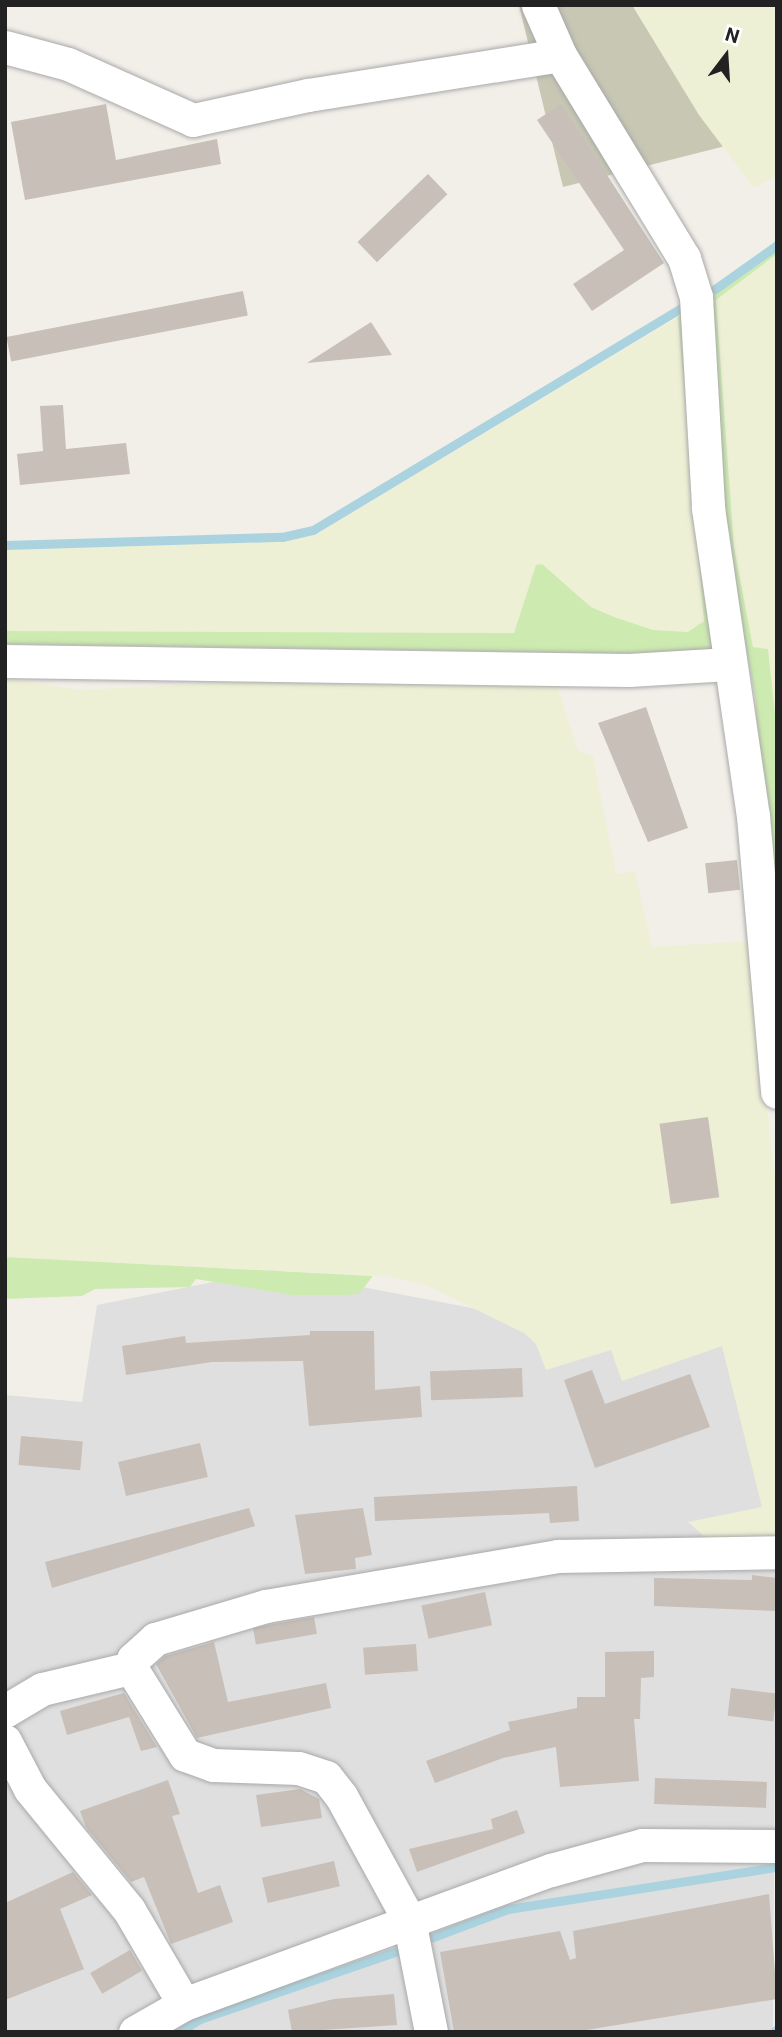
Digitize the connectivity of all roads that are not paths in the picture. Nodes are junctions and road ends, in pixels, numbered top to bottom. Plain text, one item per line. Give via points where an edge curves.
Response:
1 (538, 5) edge
2 (5, 47) edge
3 (560, 55) junction
4 (5, 661) edge
5 (729, 664) junction
6 (777, 1092) edge
7 (777, 1552) edge
8 (131, 1668) junction
9 (5, 1711) edge
10 (5, 1741) edge
11 (777, 1846) edge
12 (409, 1920) junction
13 (184, 2004) junction
14 (135, 2032) edge
15 (431, 2032) edge

1 - 3 street
2 - 3 street via 68,64 193,120 308,95
3 - 5 street via 684,258 696,298 708,508
4 - 5 street via 629,670
5 - 6 street via 752,816
7 - 8 street via 558,1556 267,1606 155,1639 132,1659
8 - 9 street via 42,1689
8 - 12 street via 185,1755 213,1765 298,1768 326,1777
10 - 13 street via 30,1789 129,1910
11 - 12 street via 642,1845 551,1870
12 - 13 street
12 - 15 street
13 - 14 street

